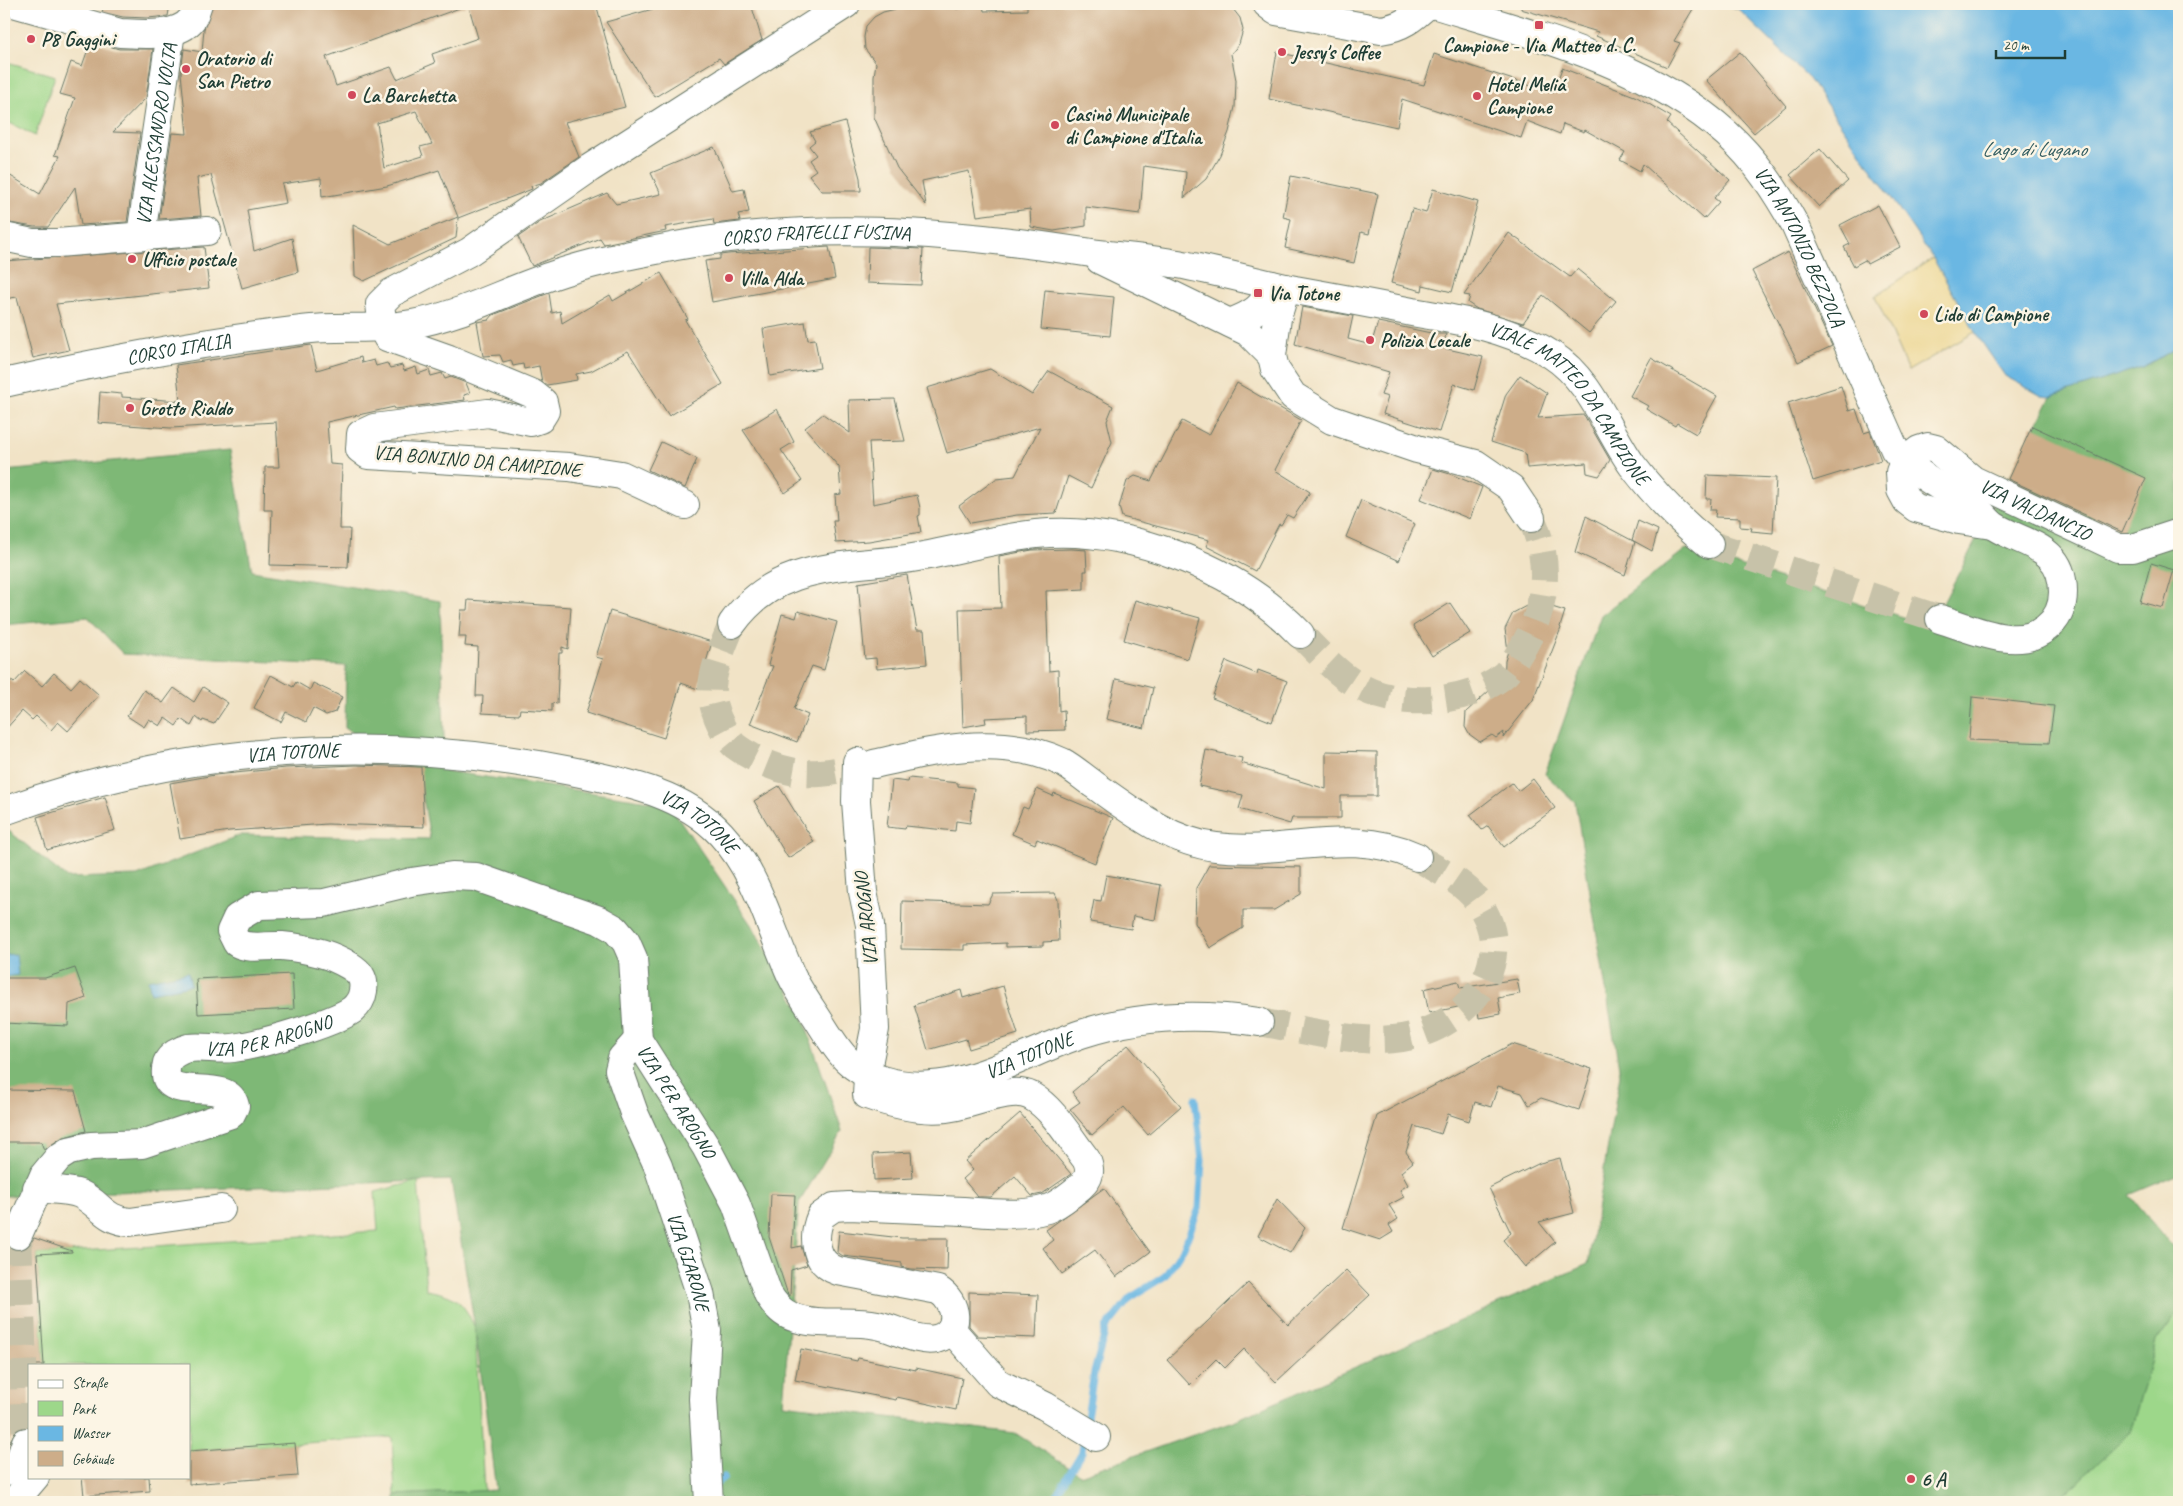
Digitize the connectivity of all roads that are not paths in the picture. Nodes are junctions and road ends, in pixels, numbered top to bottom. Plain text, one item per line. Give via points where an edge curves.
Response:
1 (17, 4) edge
2 (198, 4) edge
3 (846, 4) edge
4 (1267, 4) edge
5 (1428, 4) edge
6 (1433, 4) edge
7 (171, 32) junction
8 (207, 231) dead end
9 (142, 235) junction
10 (4, 236) edge
11 (1082, 252) junction
12 (1279, 286) junction
13 (1230, 323) junction
14 (354, 328) joint
15 (383, 328) junction
16 (1272, 356) junction
17 (4, 383) edge
18 (1904, 462) junction
19 (685, 505) dead end
20 (1531, 518) tunnel mouth
21 (2177, 535) edge
22 (1709, 544) tunnel mouth
23 (1940, 619) tunnel mouth
24 (732, 624) tunnel mouth
25 (1300, 634) tunnel mouth
26 (4, 810) edge
27 (1417, 857) tunnel mouth
28 (1259, 1022) tunnel mouth
29 (638, 1040) junction
30 (869, 1075) junction
31 (37, 1188) junction
32 (221, 1209) dead end
33 (18, 1236) tunnel mouth
34 (951, 1329) junction
35 (1096, 1437) dead end
36 (26, 1442) dead end
37 (4, 1472) edge
38 (34, 1478) edge
39 (14, 1498) edge
40 (709, 1502) edge

1 - 7 street via 120,33
2 - 7 street via 192,19
3 - 15 street via 590,168 469,252 391,293 380,304
4 - 5 street via 1276,11 1381,30 1407,23
6 - 18 street, VIA ANTONIO BEZZOLA via 1626,70 1663,88 1727,134 1775,189 1795,225 1895,450
7 - 9 street, VIA ALESSANDRO VOLTA
8 - 9 street
9 - 10 street via 32,244
11 - 12 street, CORSO FRATELLI FUSINA via 1183,265
11 - 13 street
11 - 15 street, CORSO FRATELLI FUSINA via 940,234 848,231 762,234 681,245 607,260 553,275 437,318
12 - 13 street via 1257,310
12 - 16 street
12 - 22 street, VIALE MATTEO DA CAMPIONE via 1482,325 1553,355 1574,373 1654,492
13 - 16 street via 1248,332
14 - 15 street, CORSO FRATELLI FUSINA
14 - 17 street, CORSO ITALIA via 243,337
15 - 19 street, VIA BONINO DA CAMPIONE via 387,337 533,394 543,402 545,411 540,419 531,422 488,413 374,428 361,434 358,442 360,449 368,455 569,467 620,475
16 - 20 street via 1275,368 1293,396 1332,420 1417,449 1476,464 1511,488
18 - 21 street, VIA VALDANCIO via 1918,450 1936,449 1973,480 2118,548 2134,548
18 - 23 street via 1900,472 1906,501 1916,508 1994,526 2033,543 2050,556 2063,583 2059,613 2052,624 2030,636 1998,637
24 - 25 street via 758,595 802,574 823,568 919,557 996,539 1038,534 1084,534 1126,540 1195,563 1271,606
26 - 30 street, VIA TOTONE via 78,786 164,766 298,752 401,751 527,762 634,784 669,797 721,833 752,877 792,977 840,1055
27 - 30 street, VIA AROGNO via 1376,843 1341,841 1257,849 1216,847 1186,841 1132,811 1063,763 1010,746 957,747 865,763 856,810 863,892 870,926 875,1029
28 - 30 street, VIA TOTONE via 1208,1016 1120,1023 1080,1034 973,1078 943,1084 886,1082
29 - 31 street, VIA PER AROGNO via 633,958 626,942 615,929 575,910 476,877 452,876 411,882 324,903 259,906 237,918 231,931 234,940 245,946 308,950 349,966 363,979 363,993 358,1004 328,1021 257,1044 193,1048 171,1056 167,1075 174,1085 184,1089 221,1090 227,1093 234,1106 232,1114 142,1144 91,1146 69,1151 51,1166
29 - 34 street, VIA PER AROGNO via 706,1146 736,1204 768,1294 782,1312 804,1320 875,1324 923,1339 935,1339
29 - 40 street, VIA GIARONE via 622,1058 619,1070 661,1175 700,1293 707,1331 703,1399
30 - 34 street via 867,1095 896,1105 945,1109 1019,1091 1032,1097 1049,1112 1090,1167 1090,1176 1085,1183 1058,1205 1045,1209 984,1212 848,1206 834,1207 821,1216 816,1246 830,1268 938,1290 951,1300 955,1320
31 - 32 street via 79,1194 118,1221
31 - 33 street, VIA PER AROGNO
34 - 35 street via 998,1383
36 - 37 street via 19,1463
38 - 39 street

